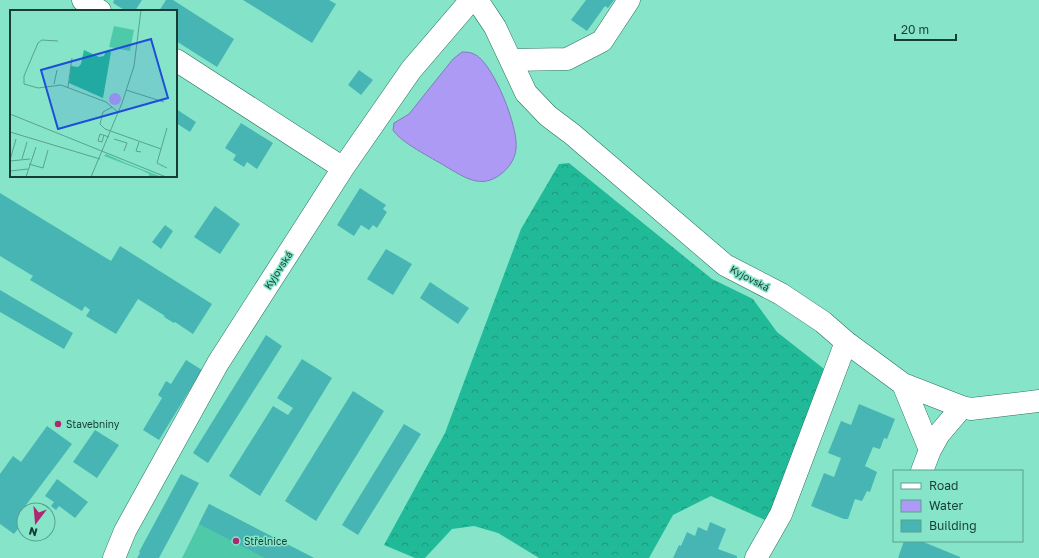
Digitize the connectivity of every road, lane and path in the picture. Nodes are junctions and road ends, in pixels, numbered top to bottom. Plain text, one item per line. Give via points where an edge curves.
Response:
1 (83, 0) edge
2 (471, 0) edge
3 (477, 0) edge
4 (629, 0) edge
5 (98, 10) edge
6 (510, 60) junction
7 (177, 61) edge
8 (343, 168) junction
9 (846, 342) junction
10 (903, 384) junction
11 (1039, 401) edge
12 (962, 407) junction
13 (930, 450) junction
14 (922, 470) edge
15 (114, 558) edge
16 (756, 558) edge

1 - 5 street
2 - 8 street, Kyjovská via 411,70
3 - 6 street, Kyjovská via 495,27
4 - 6 street via 602,41 567,59
6 - 9 street, Kyjovská via 526,93 548,116 725,264 780,294 823,322
7 - 8 street
8 - 15 street, Kyjovská via 218,363 125,531
9 - 10 street, Kyjovská
9 - 16 street via 781,514
10 - 12 street, Kyjovská
10 - 13 street
11 - 12 street, Kyjovská via 971,409
12 - 13 street via 939,434
13 - 14 street

